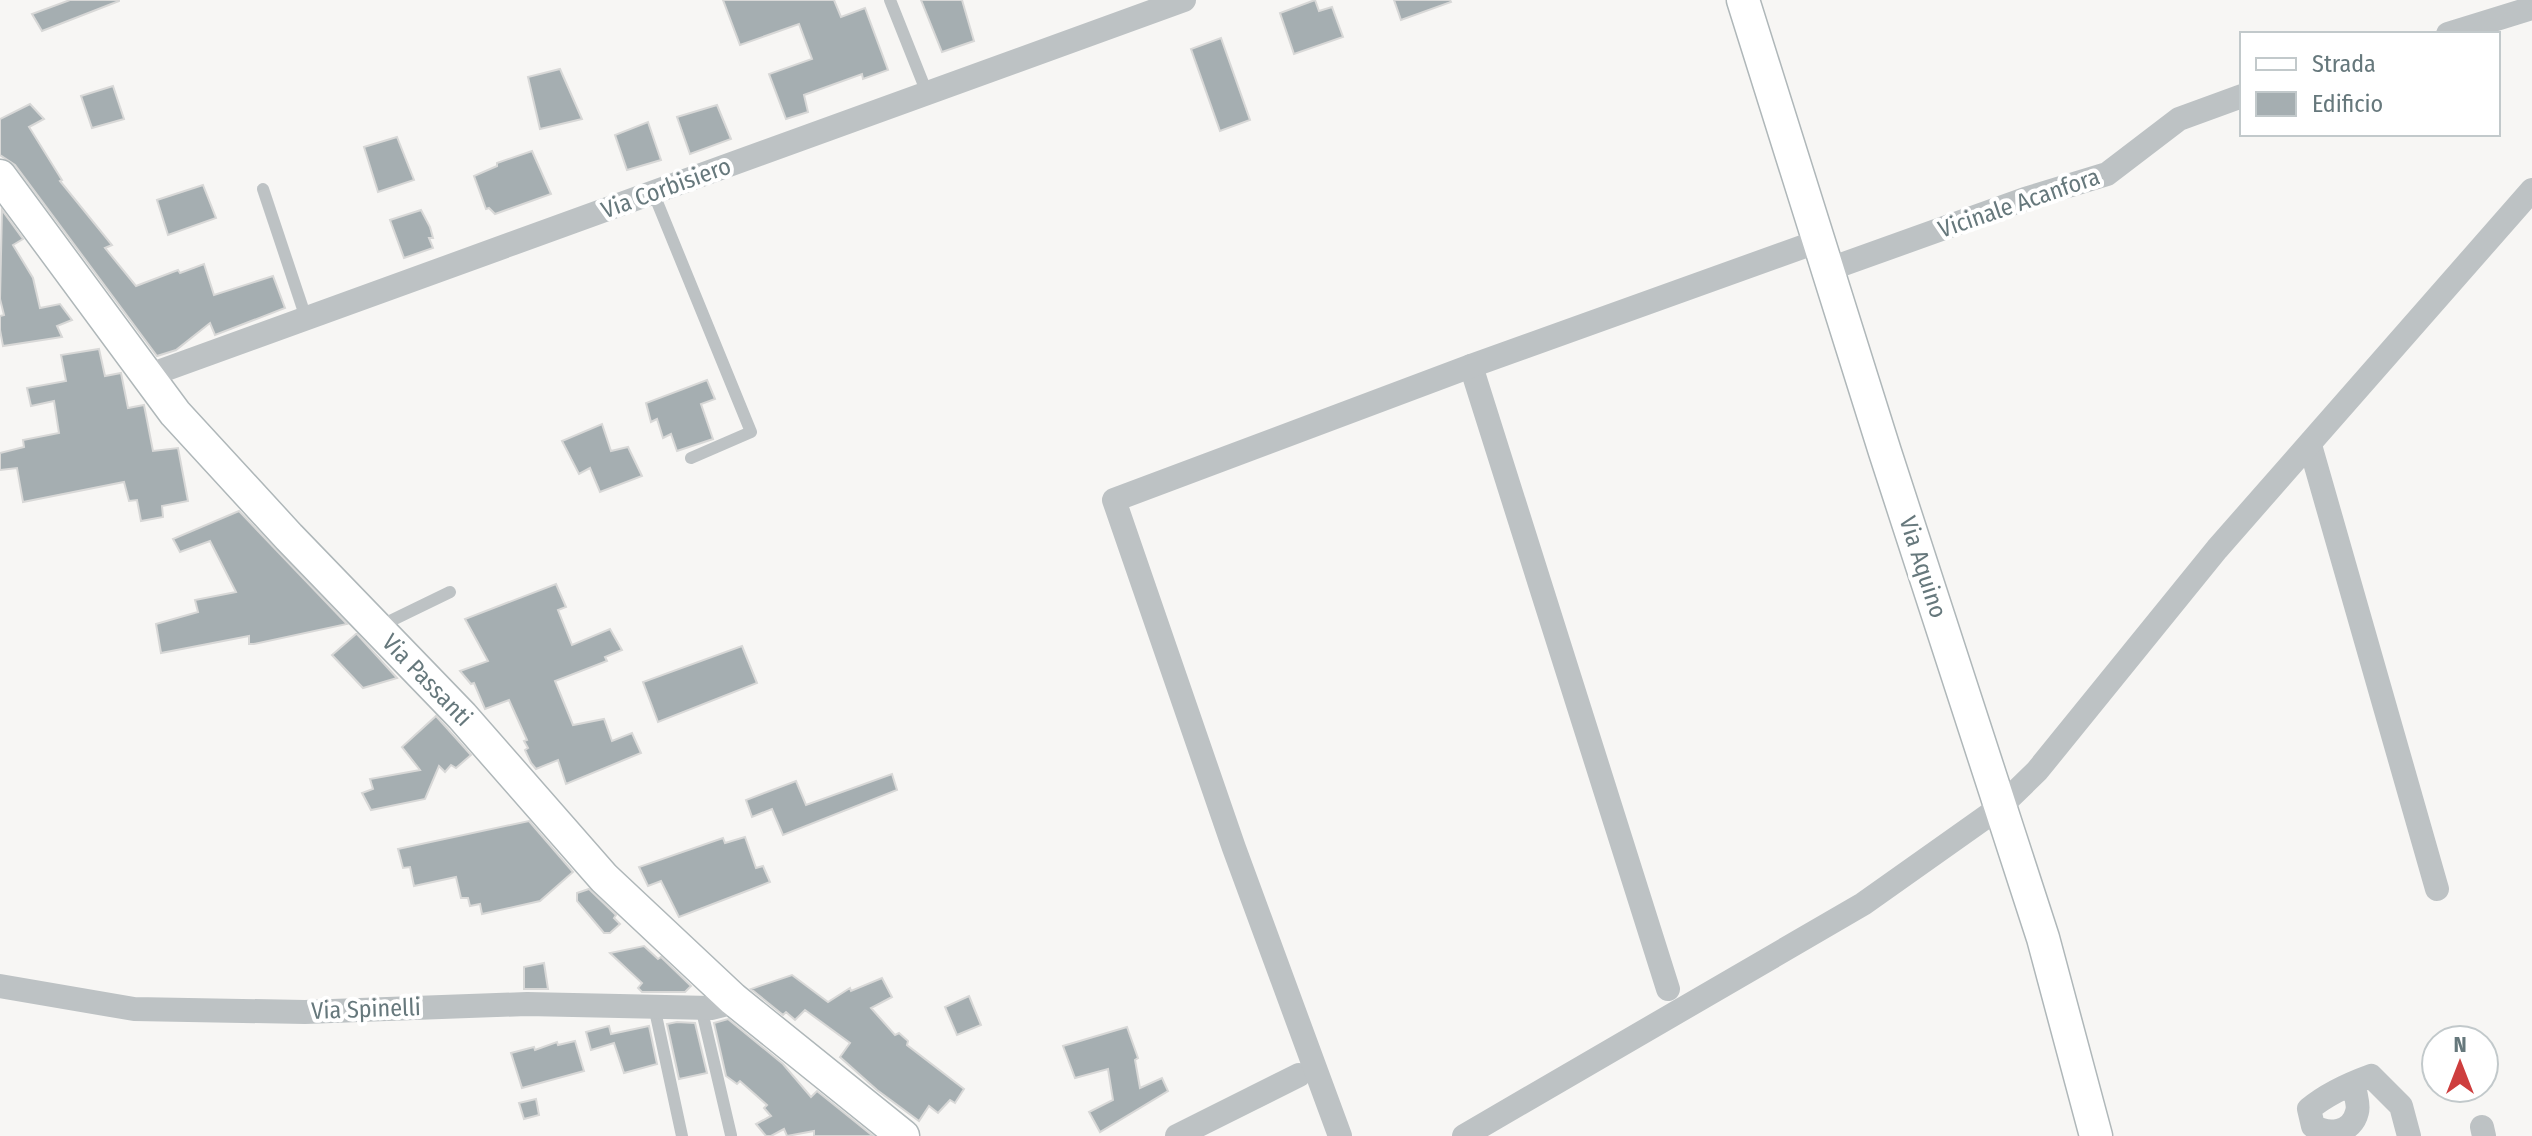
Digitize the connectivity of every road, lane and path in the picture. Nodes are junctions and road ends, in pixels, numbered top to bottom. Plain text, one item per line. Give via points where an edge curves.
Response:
1 (890, 0) edge
2 (1184, 0) edge
3 (1743, 0) edge
4 (2532, 8) edge
5 (2454, 32) edge
6 (927, 93) junction
7 (2240, 97) edge
8 (0, 176) edge
9 (263, 189) dead end
10 (2532, 190) edge
11 (653, 192) junction
12 (1823, 256) junction
13 (306, 318) junction
14 (1471, 366) junction
15 (147, 376) junction
16 (2310, 445) junction
17 (691, 458) dead end
18 (450, 592) dead end
19 (377, 628) junction
20 (2000, 807) junction
21 (2437, 889) dead end
22 (0, 986) edge
23 (1668, 989) dead end
24 (733, 999) junction
25 (654, 1006) junction
26 (701, 1007) junction
27 (1299, 1075) dead end
28 (2343, 1088) dead end
29 (731, 1135) edge
30 (682, 1136) edge
31 (903, 1136) edge
32 (1177, 1136) edge
33 (1340, 1136) edge
34 (1464, 1136) edge
35 (2096, 1136) edge
36 (2409, 1136) edge

1 - 6 lane
2 - 6 street, Via Corbisiero
3 - 12 street, Via Aquino
4 - 5 street
6 - 11 street, Via Corbisiero
7 - 12 street, Vicinale Acanfora via 2179,119 2107,174
8 - 15 street, Via Passanti
9 - 13 lane
10 - 16 street
11 - 13 street, Via Corbisiero
11 - 17 lane via 751,432
12 - 14 street, Vicinale Acanfora
12 - 20 street, Via Aquino
13 - 15 street, Via Corbisiero
14 - 23 street
14 - 33 street, Vicinale Acanfora via 1114,500
15 - 19 street, Via Passanti via 185,424
16 - 20 street via 2217,549 2037,771
16 - 21 street
18 - 19 lane
19 - 24 street, Via Passanti via 604,878
20 - 34 street via 1863,904
20 - 35 street, Via Aquino via 2043,938
22 - 25 street, Via Spinelli via 134,1009
24 - 26 street, Via Spinelli
24 - 31 street, Via Passanti
25 - 26 street, Via Spinelli
25 - 30 lane
26 - 29 lane
27 - 32 street
28 - 36 street via 2371,1076 2401,1106

